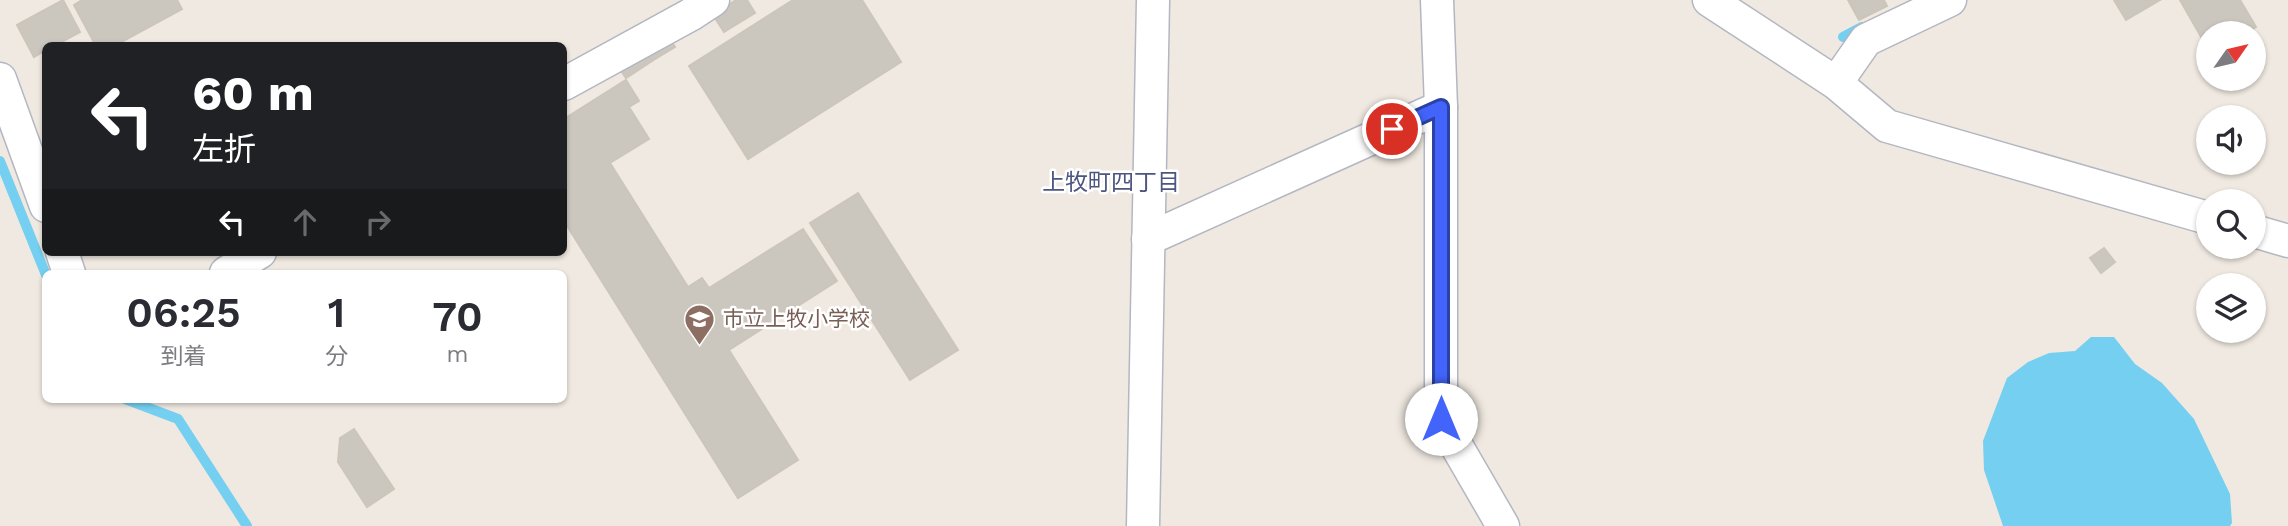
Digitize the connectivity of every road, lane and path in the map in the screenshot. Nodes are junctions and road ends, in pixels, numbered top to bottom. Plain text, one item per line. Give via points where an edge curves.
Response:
1 (713, 0) edge
2 (1153, 0) edge
3 (1437, 0) edge
4 (1709, 0) edge
5 (1950, 0) edge
6 (0, 79) edge
7 (567, 82) edge
8 (1836, 83) junction
9 (1441, 107) junction
10 (42, 195) edge
11 (2196, 215) edge
12 (2266, 235) edge
13 (1148, 239) junction
14 (2288, 241) edge
15 (254, 256) edge
16 (231, 270) edge
17 (1143, 526) edge
18 (1503, 526) edge

1 - 7 street
2 - 13 street
3 - 9 street
4 - 8 street
5 - 8 street via 1866,40
6 - 10 street
8 - 11 street via 1888,126
9 - 13 street
9 - 18 street via 1441,419
12 - 14 street
13 - 17 street
15 - 16 street

